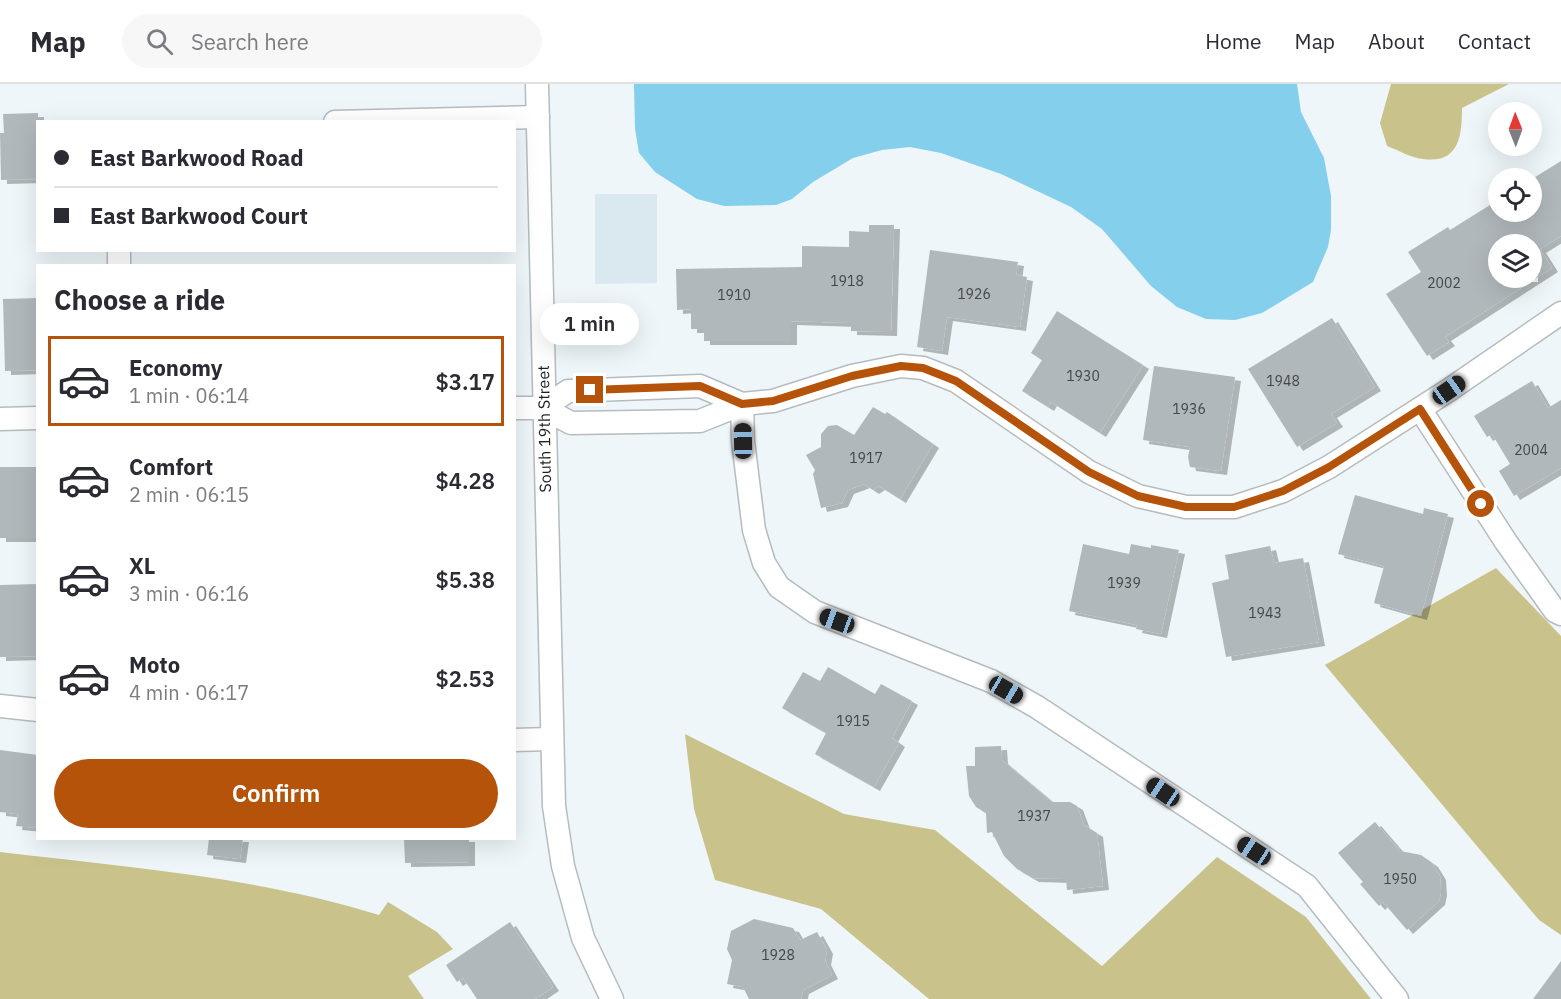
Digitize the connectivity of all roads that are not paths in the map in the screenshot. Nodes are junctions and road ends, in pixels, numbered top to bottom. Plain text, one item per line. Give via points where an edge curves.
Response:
1 (537, 84) edge
2 (538, 117) junction
3 (416, 120) edge
4 (1561, 313) edge
5 (742, 404) junction
6 (516, 408) edge
7 (543, 408) junction
8 (1420, 409) junction
9 (36, 418) edge
10 (0, 419) edge
11 (1561, 614) edge
12 (0, 706) edge
13 (36, 710) edge
14 (551, 739) junction
15 (516, 740) edge
16 (612, 999) edge
17 (1397, 999) edge

1 - 2 street, South 19th Street
2 - 3 street
2 - 7 street, South 19th Street
4 - 8 street
5 - 7 street via 700,421 572,423
5 - 7 street via 700,386 568,391
5 - 8 street via 773,401 852,376 901,366 923,368 956,381 1089,472 1138,496 1186,507 1234,507 1283,491 1329,467
5 - 17 street via 754,530 764,563 779,587 815,612 992,681 1307,886
6 - 7 street
7 - 14 street, South 19th Street
8 - 11 street via 1506,542
9 - 10 street
12 - 13 street
14 - 15 street
14 - 16 street, South 19th Street via 554,806 563,866 583,938

